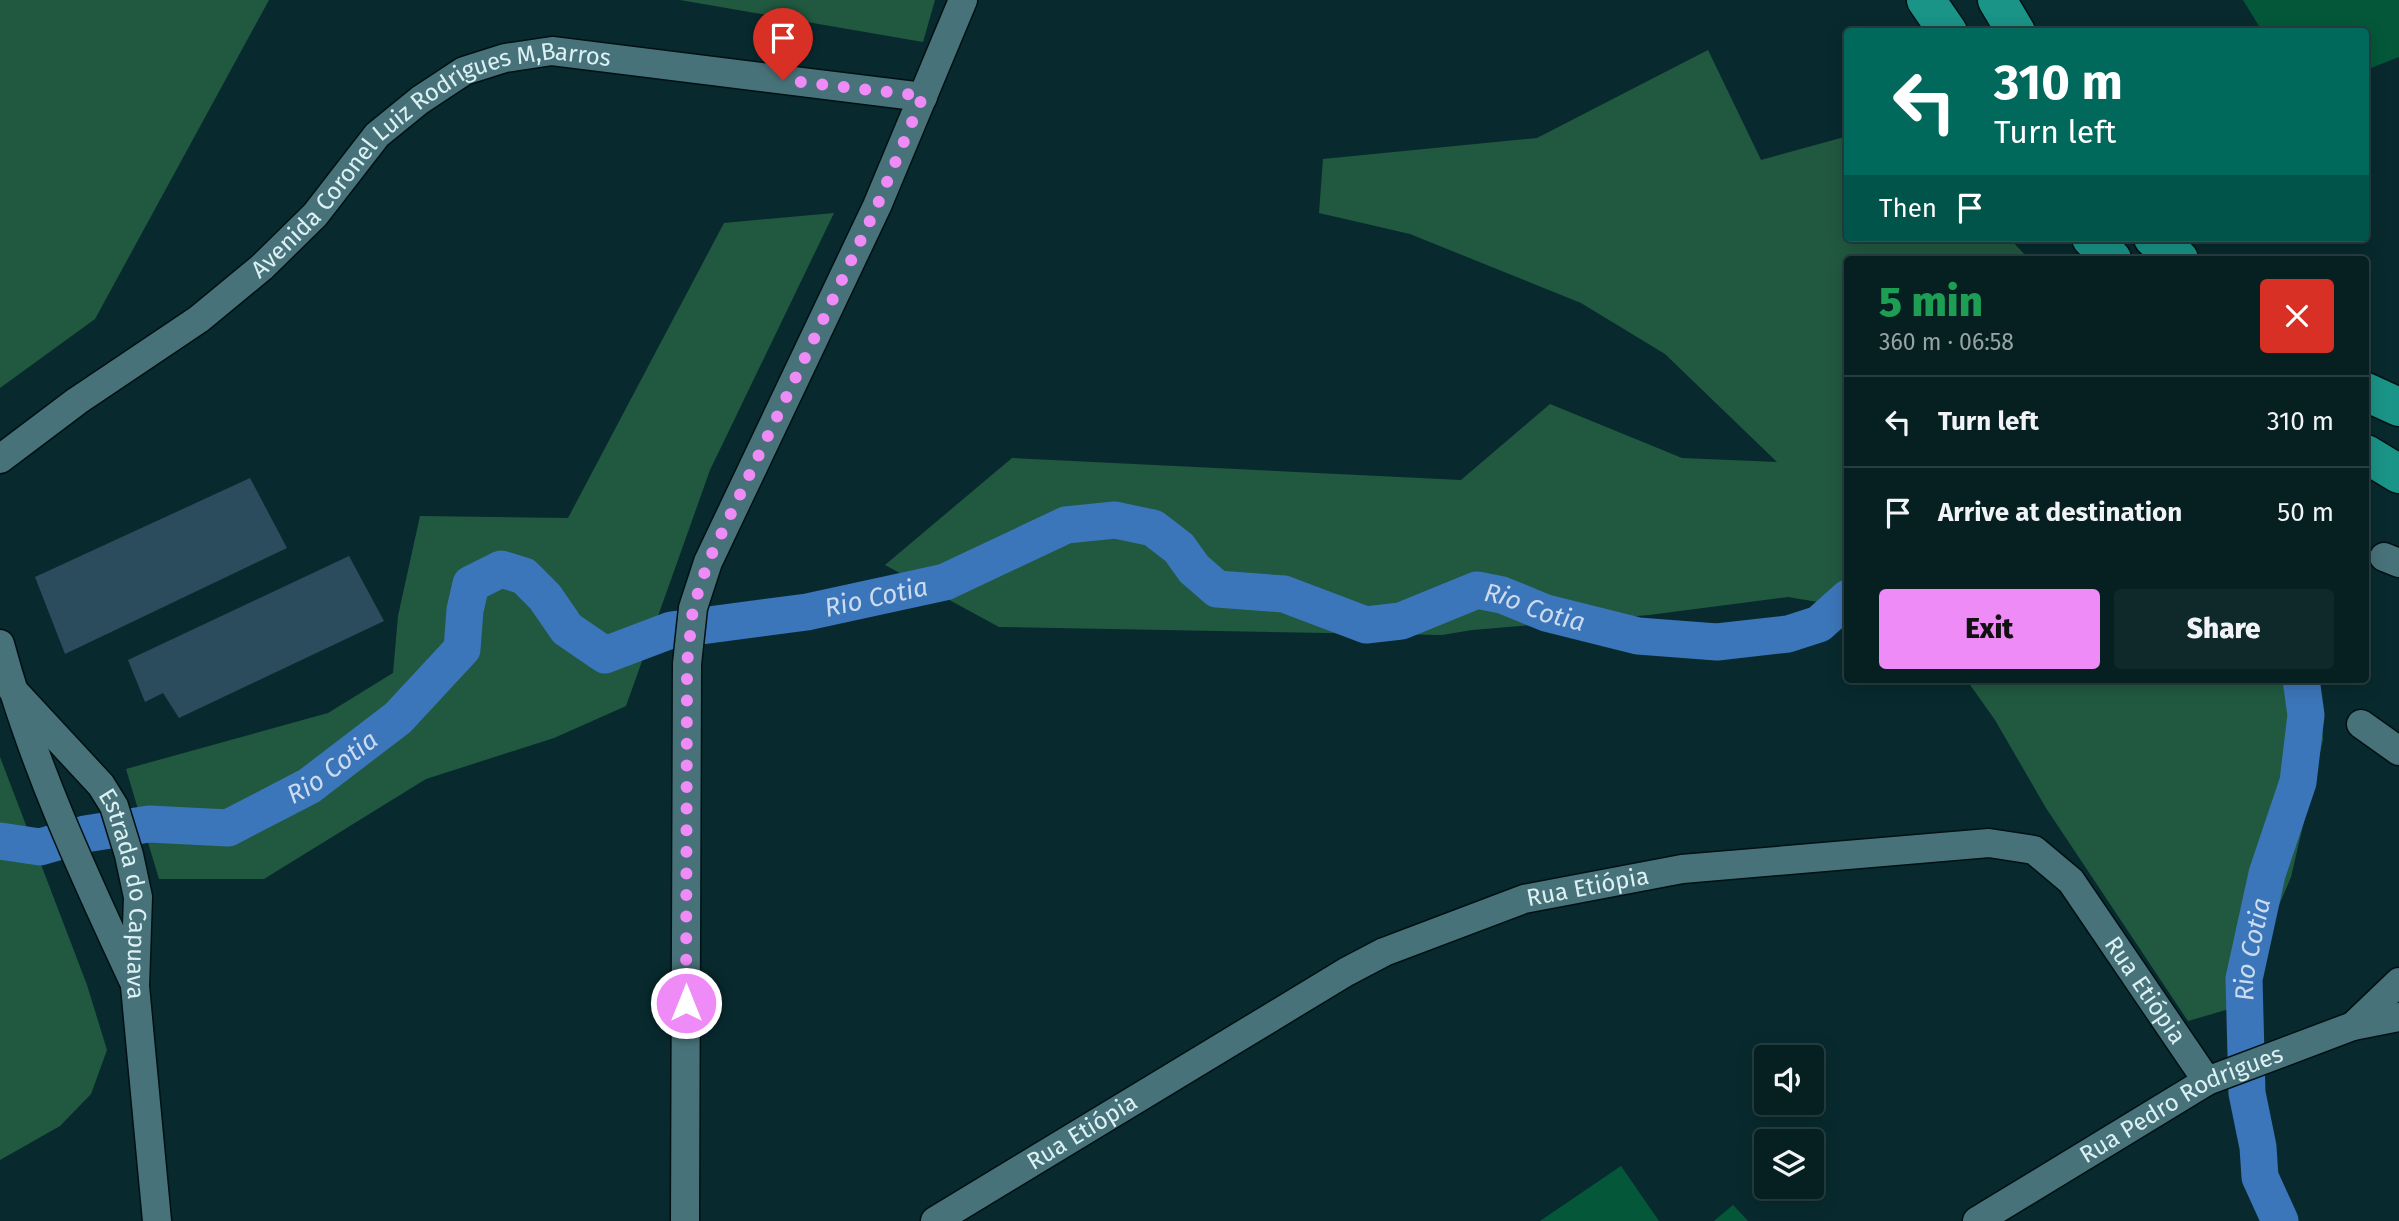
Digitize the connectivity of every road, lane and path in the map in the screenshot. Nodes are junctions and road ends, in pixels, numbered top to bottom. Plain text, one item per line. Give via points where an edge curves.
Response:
1 (962, 0) edge
2 (1926, 0) edge
3 (1997, 0) edge
4 (1945, 28) edge
5 (2014, 28) edge
6 (923, 96) junction
7 (2095, 242) edge
8 (2158, 242) edge
9 (2109, 256) edge
10 (2175, 256) edge
11 (2369, 393) edge
12 (2399, 407) edge
13 (2369, 454) edge
14 (2369, 455) edge
15 (0, 459) edge
16 (2399, 467) edge
17 (2399, 474) edge
18 (0, 644) edge
19 (12, 689) junction
20 (2361, 724) dead end
21 (2399, 751) edge
22 (2399, 982) edge
23 (135, 986) junction
24 (2399, 1017) edge
25 (2353, 1026) junction
26 (2215, 1077) junction
27 (157, 1221) edge
28 (685, 1221) edge
29 (935, 1221) edge
30 (1977, 1221) edge

1 - 6 street
2 - 4 highway
3 - 5 highway
6 - 15 street, Avenida Coronel Luiz Rodrigues M,Barros via 552,51 505,58 464,71 377,135 315,215 262,267 198,319
6 - 28 street via 877,206 708,562 693,608 687,664
7 - 9 highway
8 - 10 highway
11 - 12 highway
13 - 16 highway
14 - 17 highway
18 - 19 street, Estrada do Capuava
19 - 23 street, Estrada do Capuava via 81,867
19 - 23 street, Estrada do Capuava via 89,770 114,806 138,897
20 - 21 street
22 - 25 street
23 - 27 street
24 - 25 street, Rua Pedro Rodrigues
25 - 26 street, Rua Pedro Rodrigues
26 - 29 street, Rua Etiópia via 2071,881 2034,850 1989,843 1682,869 1524,899 1384,952
26 - 30 street, Rua Pedro Rodrigues

